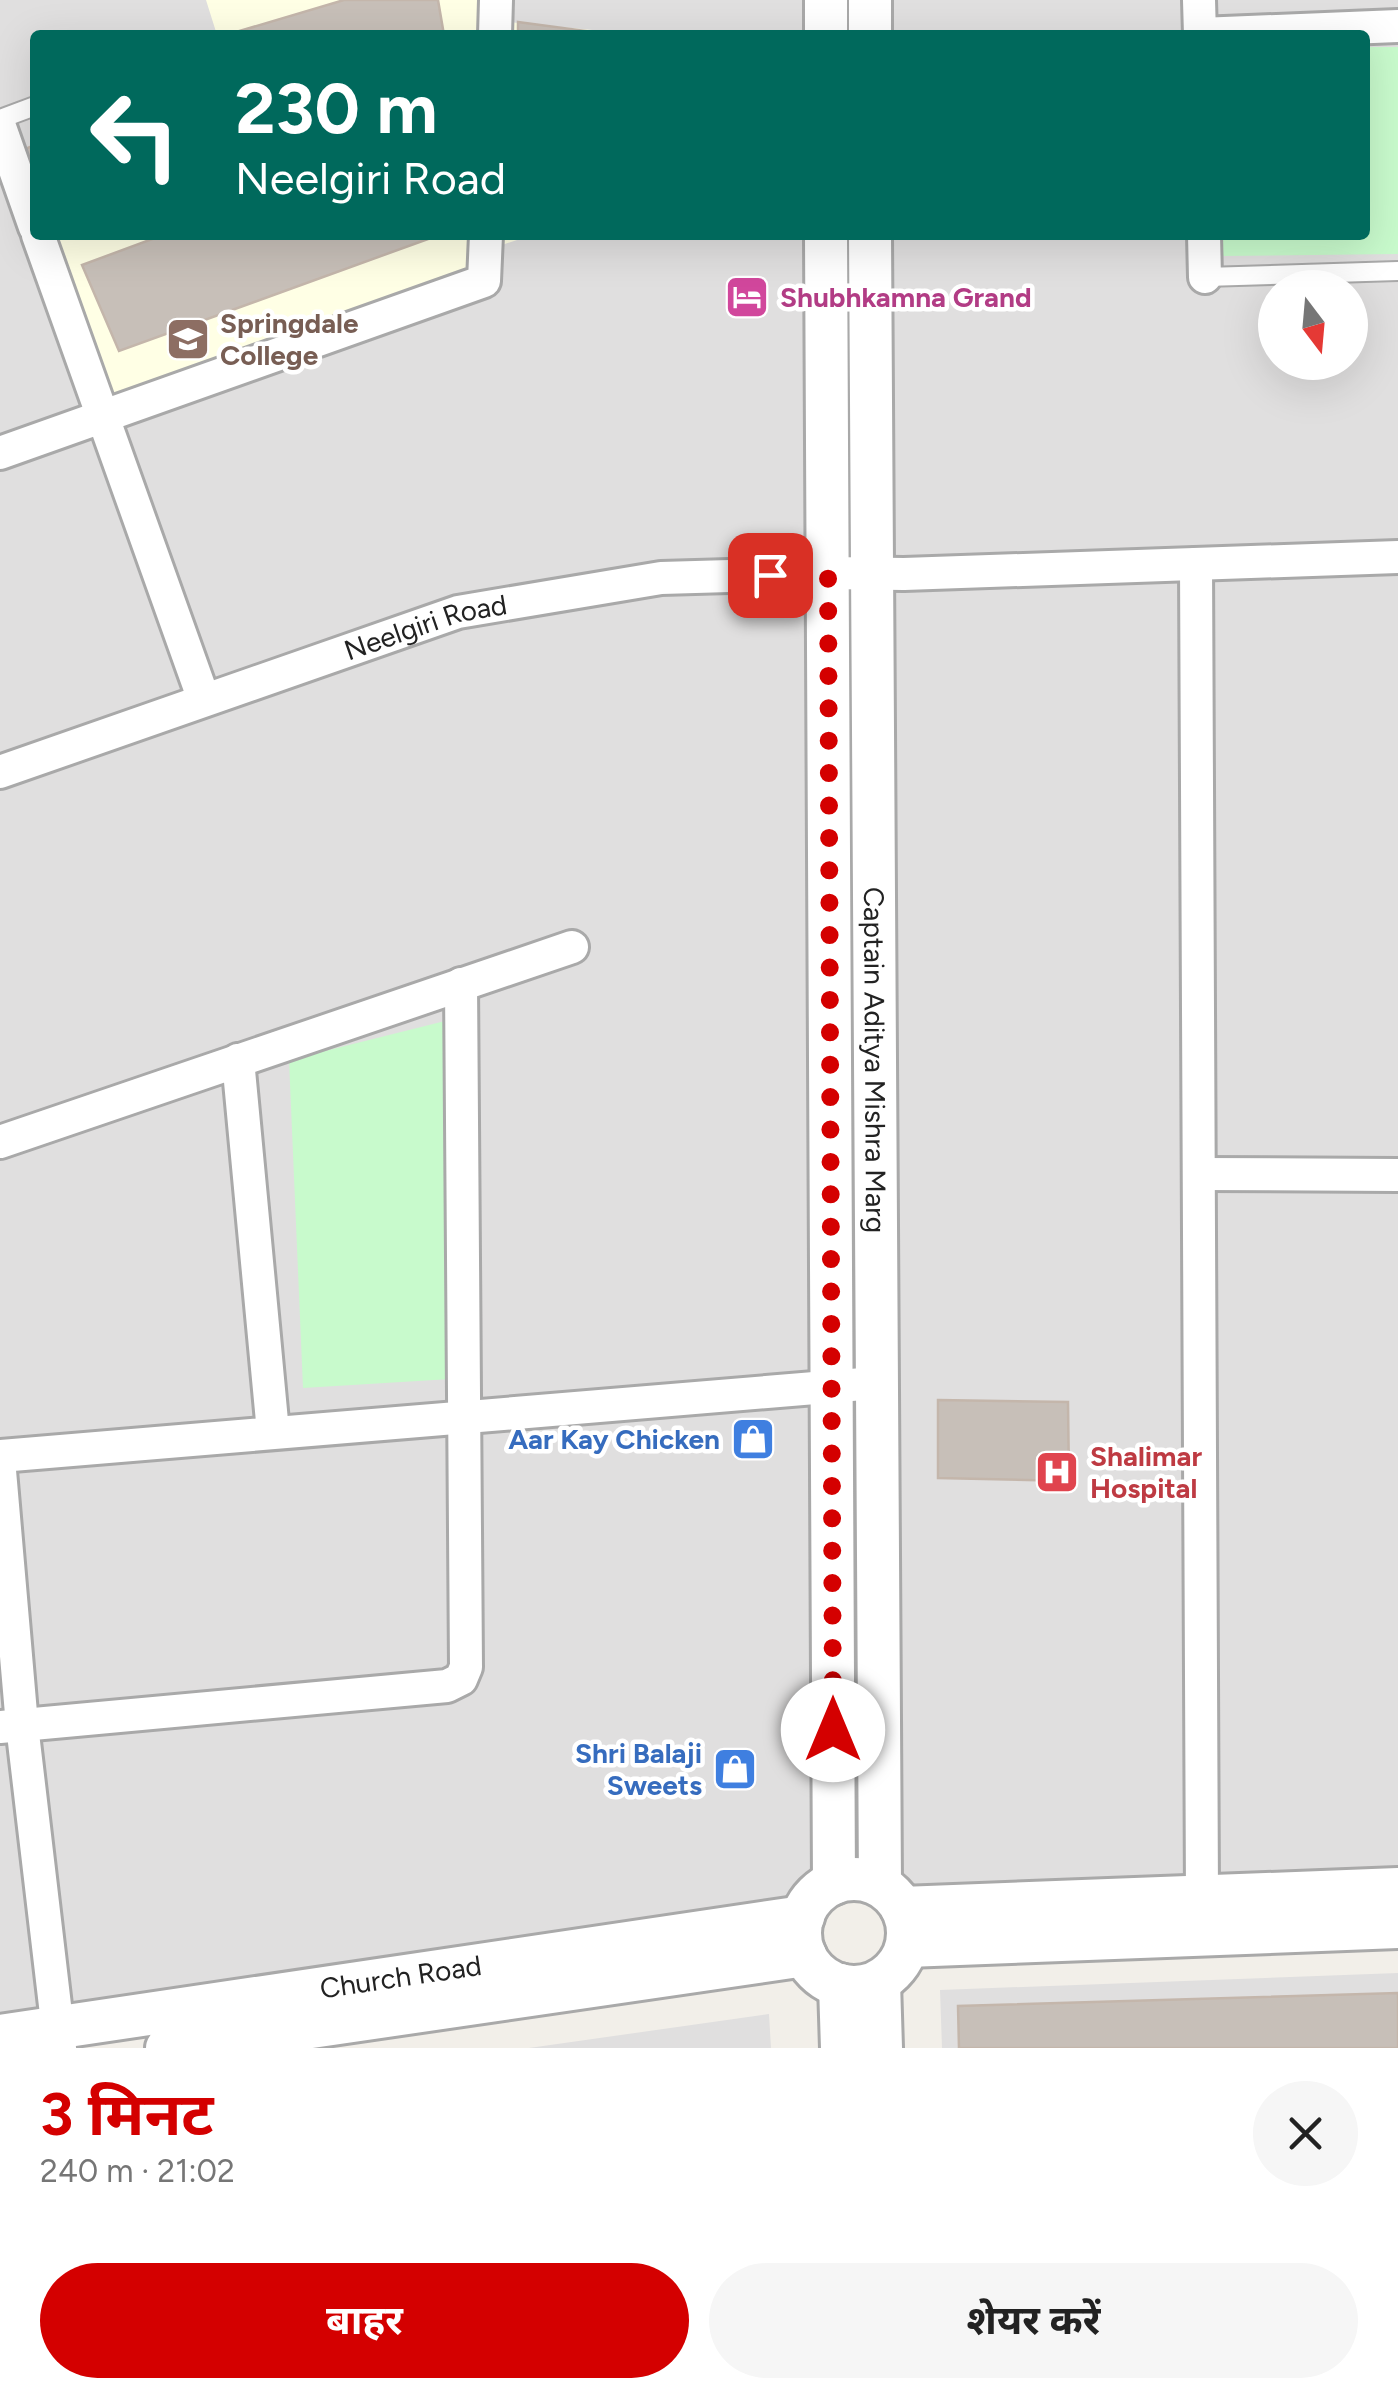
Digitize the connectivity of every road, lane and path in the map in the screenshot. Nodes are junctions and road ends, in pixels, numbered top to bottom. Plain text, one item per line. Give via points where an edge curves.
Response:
1 (496, 0) edge
2 (826, 0) edge
3 (870, 0) edge
4 (1199, 0) edge
5 (1398, 26) edge
6 (495, 30) edge
7 (826, 30) edge
8 (870, 30) edge
9 (1200, 30) edge
10 (1310, 30) edge
11 (30, 108) edge
12 (0, 118) edge
13 (0, 127) edge
14 (30, 213) edge
15 (40, 240) edge
16 (486, 240) edge
17 (826, 240) edge
18 (870, 240) edge
19 (1204, 240) edge
20 (1398, 270) edge
21 (1205, 276) joint
22 (101, 416) junction
23 (0, 453) edge
24 (1398, 557) edge
25 (1196, 564) junction
26 (828, 572) junction
27 (872, 574) junction
28 (204, 700) junction
29 (0, 772) edge
30 (572, 947) dead end
31 (461, 984) junction
32 (238, 1060) junction
33 (0, 1142) edge
34 (1199, 1174) junction
35 (1398, 1175) edge
36 (875, 1383) junction
37 (832, 1387) junction
38 (466, 1415) junction
39 (273, 1432) junction
40 (0, 1456) edge
41 (0, 1471) edge
42 (11, 1726) edge
43 (834, 1883) junction
44 (1398, 1889) edge
45 (1202, 1897) junction
46 (896, 1913) junction
47 (1398, 1927) edge
48 (804, 1936) junction
49 (524, 1977) junction
50 (860, 1984) junction
51 (0, 2036) edge
52 (59, 2037) edge
53 (167, 2048) edge
54 (842, 2048) edge
55 (882, 2048) edge

1 - 6 street
2 - 7 street
3 - 8 street
4 - 9 street
5 - 10 street
11 - 12 lane
13 - 14 street
15 - 22 street
16 - 22 street via 484,281
17 - 26 street, Captain Aditya Mishra Marg
18 - 27 street, Captain Aditya Mishra Marg
19 - 21 street
20 - 21 lane
22 - 23 street
22 - 28 street
24 - 25 street, Neelgiri Road
25 - 27 street, Neelgiri Road
25 - 34 street
26 - 27 street, Neelgiri Road
26 - 28 street, Neelgiri Road via 661,578 458,612
26 - 37 street, Captain Aditya Mishra Marg
27 - 36 street, Captain Aditya Mishra Marg
28 - 29 street, Neelgiri Road
30 - 31 street
31 - 32 street
31 - 38 street
32 - 33 street
32 - 39 street
34 - 35 street
34 - 45 street
36 - 37 street
36 - 46 street, Captain Aditya Mishra Marg
37 - 38 street
37 - 43 street, Captain Aditya Mishra Marg
38 - 39 street
38 - 42 street via 461,1679 447,1686
39 - 40 street
41 - 42 street
42 - 52 street
43 - 46 street via 867,1880
43 - 48 street via 811,1900
44 - 45 street
45 - 46 street
46 - 47 street
46 - 50 street via 896,1968
48 - 49 street, Church Road
48 - 50 street via 821,1976
49 - 52 street, Church Road
49 - 53 street, Church Road
50 - 54 street
50 - 55 street
51 - 52 street, Church Road

